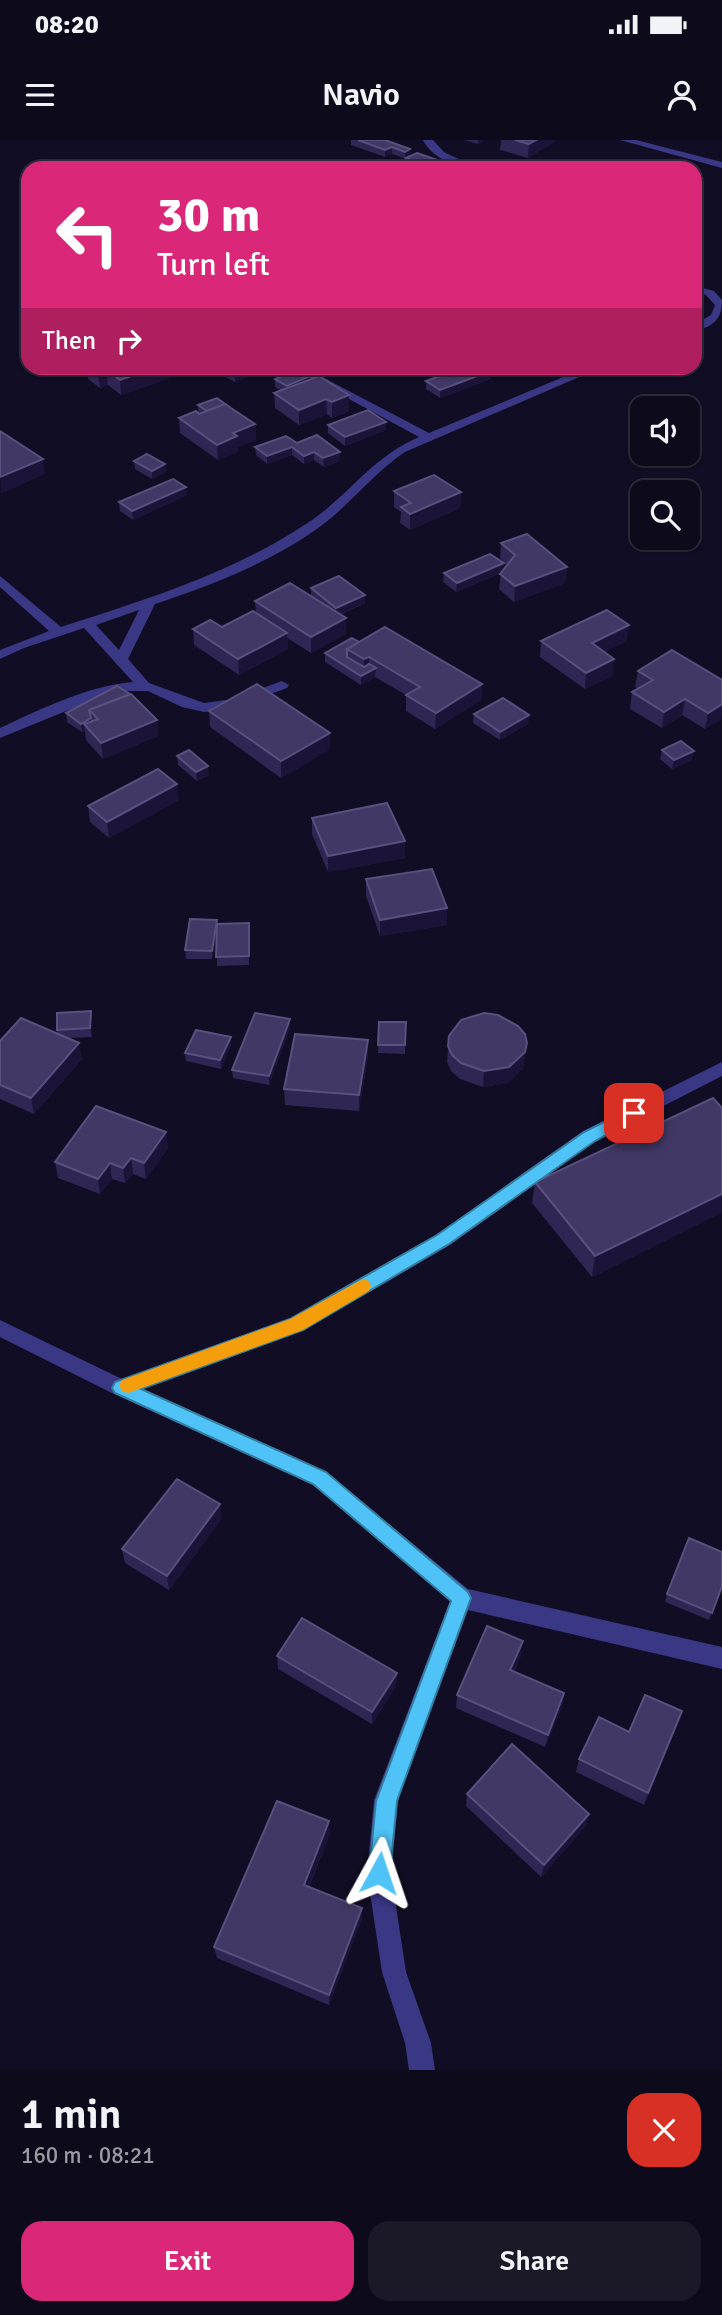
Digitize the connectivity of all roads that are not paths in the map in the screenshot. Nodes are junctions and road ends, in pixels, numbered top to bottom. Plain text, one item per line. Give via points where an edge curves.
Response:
1 (428, 140) edge
2 (633, 141) edge
3 (456, 161) edge
4 (722, 165) edge
5 (702, 291) edge
6 (722, 305) edge
7 (702, 325) edge
8 (310, 375) edge
9 (576, 375) edge
10 (427, 437) junction
11 (0, 580) edge
12 (150, 602) junction
13 (87, 623) junction
14 (59, 632) junction
15 (0, 655) edge
16 (121, 659) junction
17 (282, 685) dead end
18 (144, 686) junction
19 (0, 734) edge
20 (722, 1068) edge
21 (0, 1328) edge
22 (121, 1388) junction
23 (461, 1598) junction
24 (722, 1658) edge
25 (422, 2070) edge

1 - 3 street via 430,147
2 - 4 street
5 - 6 street
6 - 7 street via 719,313
8 - 10 street
9 - 10 street
10 - 12 street via 381,461 314,525 229,570
11 - 14 street
12 - 13 street
12 - 16 street
13 - 14 street
13 - 16 street
14 - 15 street
16 - 18 street
17 - 18 street via 203,708
18 - 19 street via 74,704
20 - 22 street via 589,1136 443,1240 296,1325
21 - 22 street
22 - 23 street via 319,1478
23 - 24 street
23 - 25 street via 386,1801 379,1873 394,1972 418,2043

